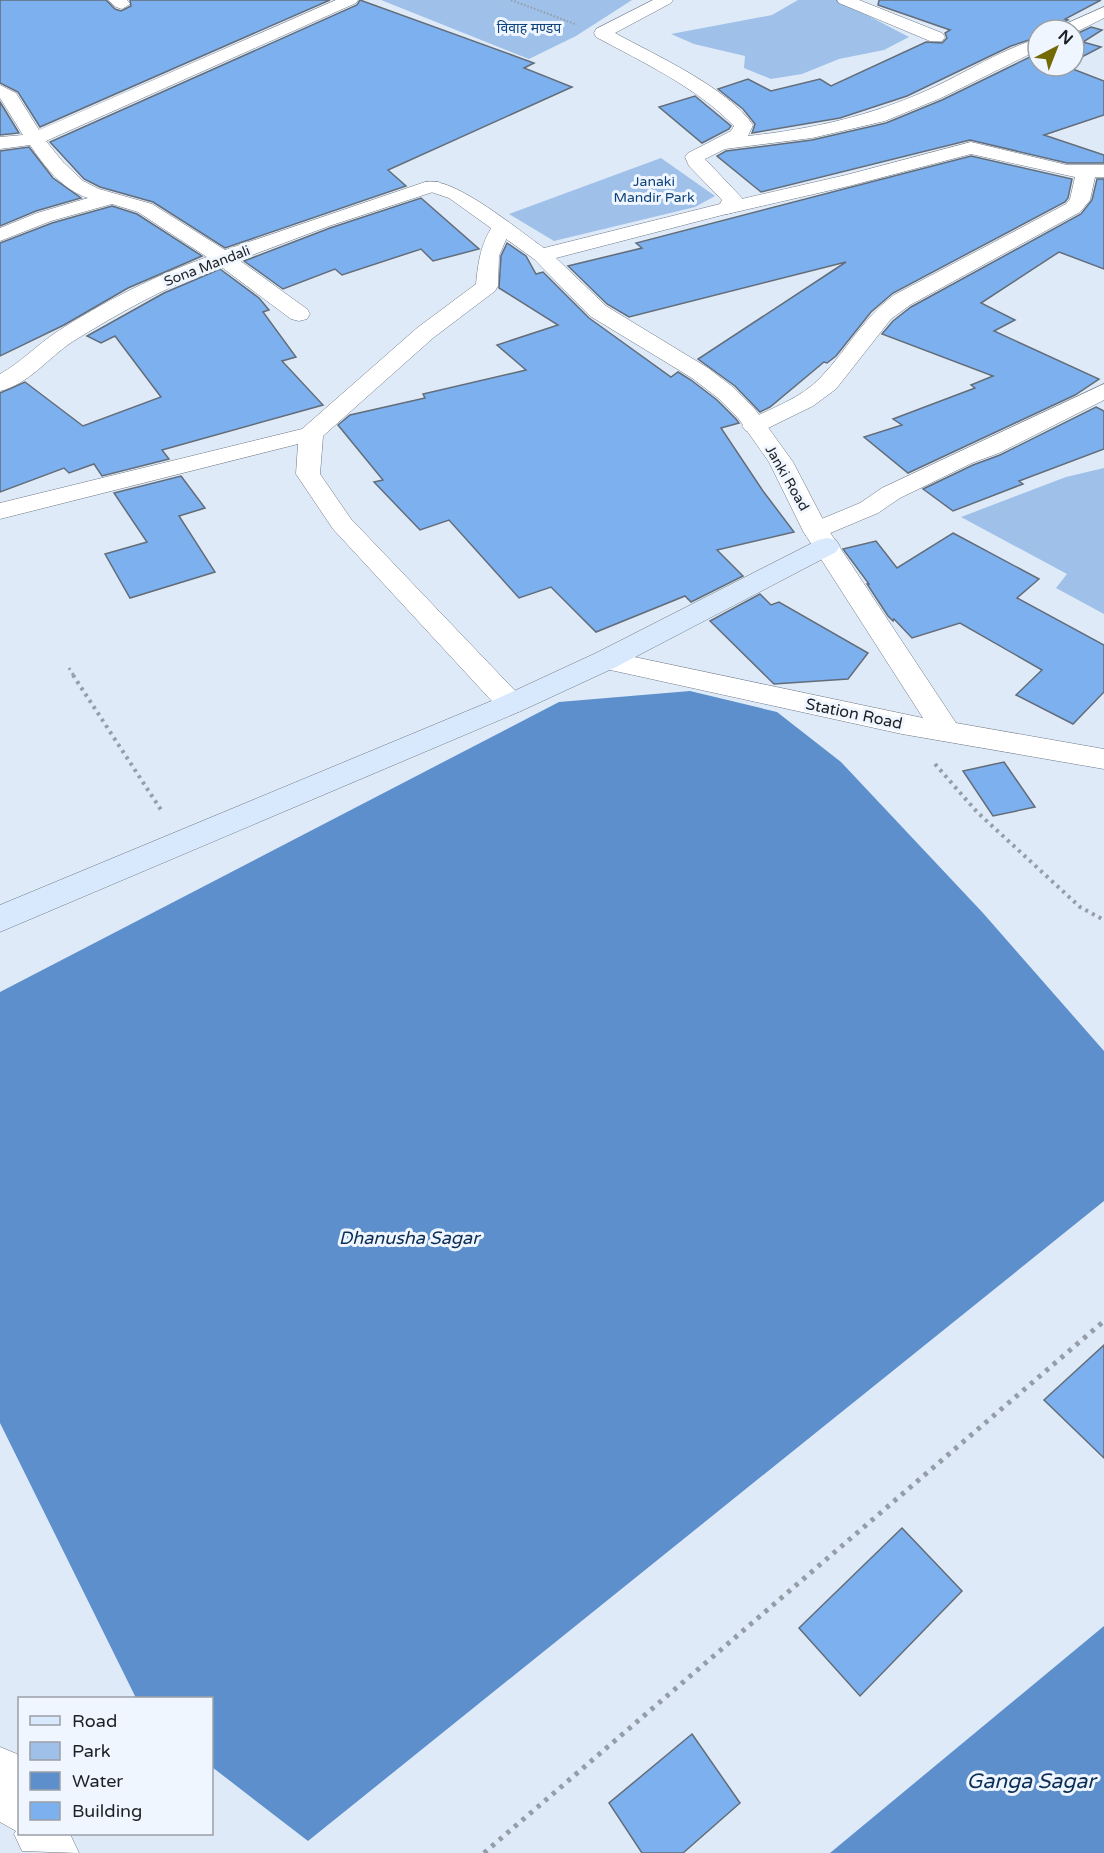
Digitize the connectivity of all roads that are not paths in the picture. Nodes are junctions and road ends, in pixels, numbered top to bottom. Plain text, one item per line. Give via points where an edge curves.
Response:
1 (350, 0) edge
2 (665, 0) edge
3 (845, 0) edge
4 (1104, 12) edge
5 (1086, 21) edge
6 (936, 38) dead end
7 (1026, 50) edge
8 (0, 90) edge
9 (35, 139) junction
10 (0, 143) edge
11 (720, 144) junction
12 (1095, 172) edge
13 (432, 186) joint
14 (113, 197) junction
15 (727, 208) junction
16 (501, 228) junction
17 (0, 235) edge
18 (542, 255) junction
19 (224, 258) junction
20 (299, 314) dead end
21 (0, 384) edge
22 (1104, 392) edge
23 (754, 426) junction
24 (311, 434) junction
25 (0, 511) edge
26 (822, 538) junction
27 (606, 660) junction
28 (511, 704) junction
29 (947, 732) junction
30 (1104, 759) edge
31 (0, 919) edge
32 (0, 1771) edge
33 (18, 1805) edge
34 (40, 1835) edge
35 (54, 1853) edge

1 - 9 street
2 - 11 street via 602,33 727,108 744,125 743,130
3 - 6 street
4 - 5 street
7 - 11 street via 899,109 816,132
8 - 9 street via 10,97
9 - 10 street
9 - 14 street via 76,185
11 - 15 street via 695,156 696,162 732,198 733,203
12 - 15 street via 1048,168 971,148
12 - 23 street via 1073,208 902,300 883,314 828,384 805,401
13 - 16 street, Janki Road via 456,194
13 - 19 street, Sona Mandali
14 - 17 street via 44,217
14 - 19 street via 143,207
15 - 18 street
16 - 18 street, Janki Road
16 - 24 street via 489,256 487,286 425,333
18 - 23 street, Janki Road via 598,311 700,373 726,393
19 - 20 street
19 - 21 street, Sona Mandali via 141,292 62,339
22 - 26 street via 891,493
23 - 26 street, Janki Road via 781,462
24 - 25 street
24 - 28 street via 308,474 342,525
26 - 27 main road
26 - 29 street, Janki Road
27 - 28 main road
27 - 29 street, Station Road
28 - 31 main road
29 - 30 street, Station Road
32 - 33 street
34 - 35 street

